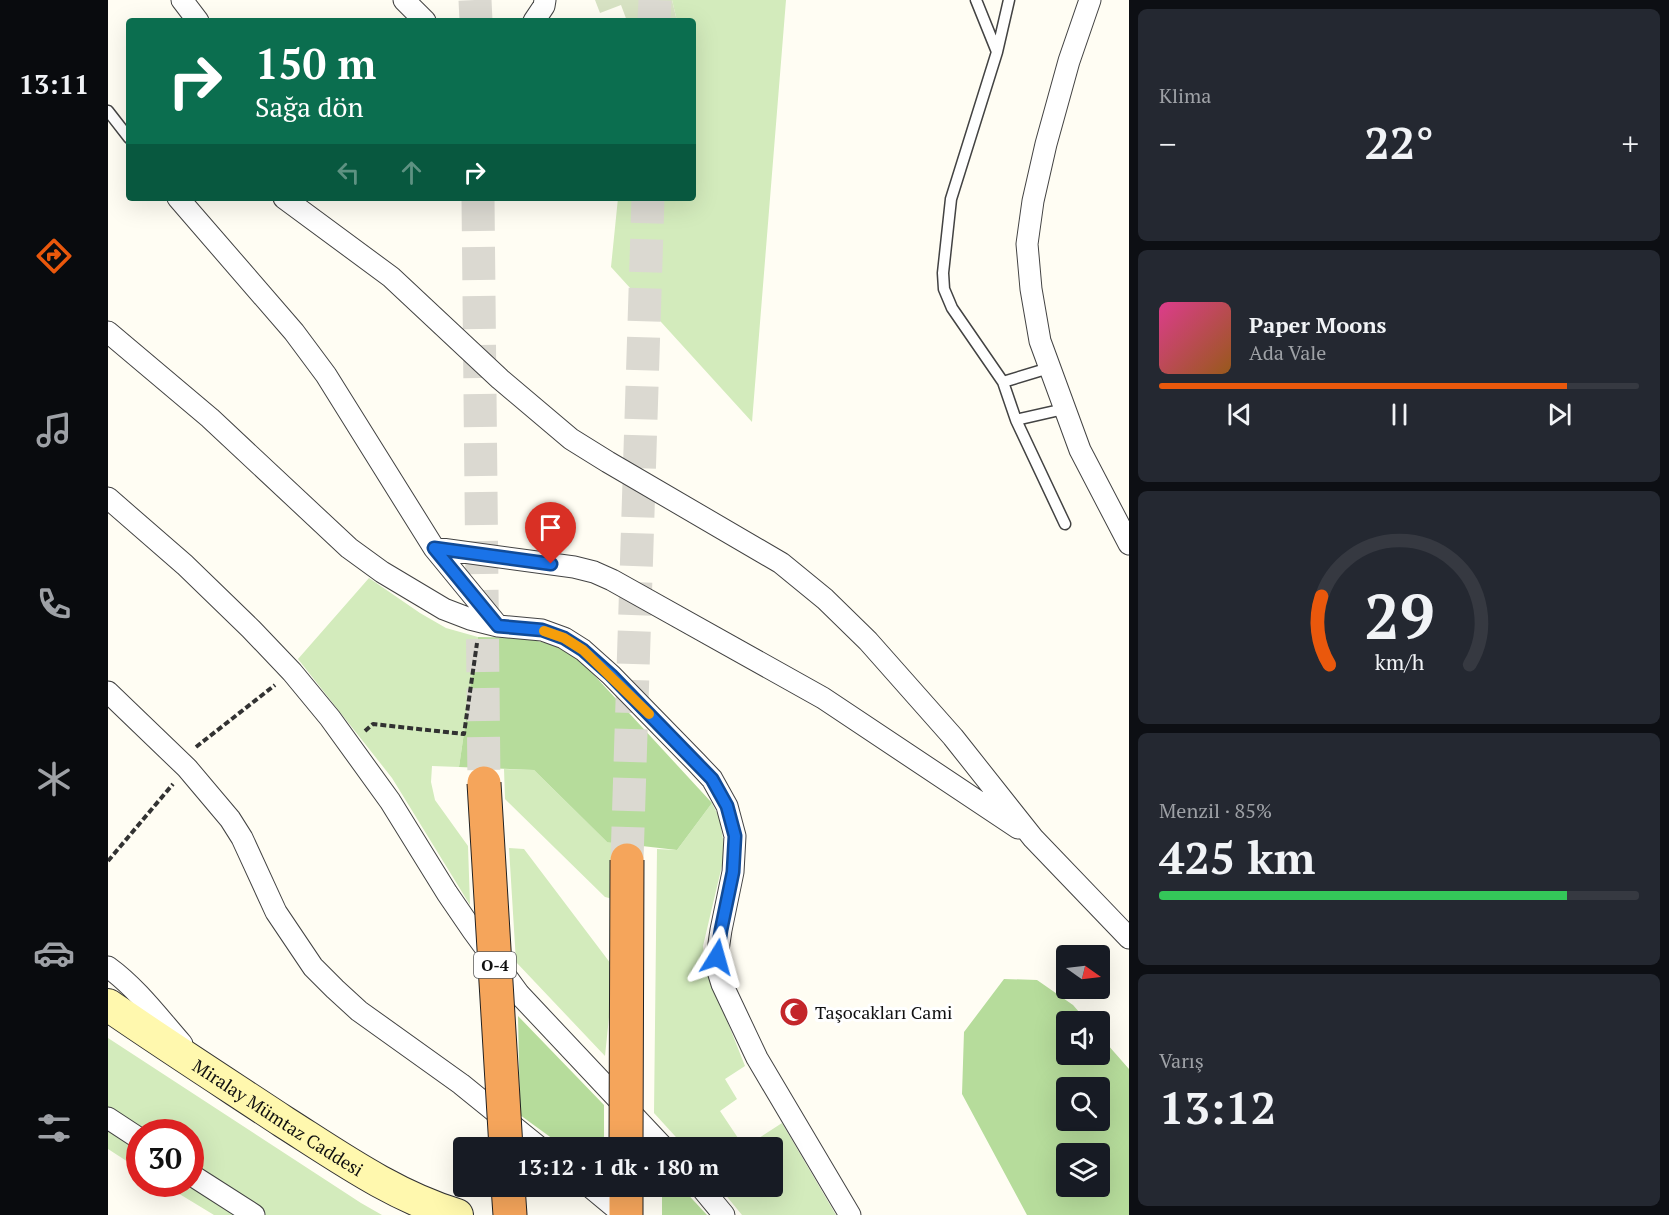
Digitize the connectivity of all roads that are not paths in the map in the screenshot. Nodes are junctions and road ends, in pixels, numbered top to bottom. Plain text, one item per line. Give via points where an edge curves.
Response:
1 (182, 0) edge
2 (404, 0) edge
3 (545, 0) edge
4 (976, 0) edge
5 (1009, 0) edge
6 (1090, 0) edge
7 (196, 18) edge
8 (422, 18) edge
9 (536, 18) edge
10 (997, 52) junction
11 (108, 111) edge
12 (126, 134) edge
13 (181, 201) edge
14 (288, 201) edge
15 (108, 332) edge
16 (1049, 368) junction
17 (1003, 381) junction
18 (1065, 409) junction
19 (1016, 420) junction
20 (108, 498) edge
21 (1065, 524) dead end
22 (1129, 544) edge
23 (434, 548) junction
24 (488, 624) junction
25 (108, 692) edge
26 (484, 783) tunnel mouth
27 (1033, 838) junction
28 (627, 860) tunnel mouth
29 (1129, 938) edge
30 (108, 967) edge
31 (108, 1005) edge
32 (206, 1071) junction
33 (108, 1118) edge
34 (126, 1130) edge
35 (505, 1137) edge
36 (526, 1137) edge
37 (626, 1137) edge
38 (654, 1137) edge
39 (204, 1183) edge
40 (509, 1197) edge
41 (602, 1197) edge
42 (626, 1197) edge
43 (709, 1197) edge
44 (254, 1215) edge
45 (457, 1215) edge
46 (510, 1215) edge
47 (625, 1215) edge
48 (724, 1215) edge
49 (850, 1215) edge

1 - 7 street
2 - 8 street
3 - 9 street
4 - 10 lane
5 - 10 lane
6 - 16 street via 1046,144 1032,201 1027,244 1030,289
10 - 17 lane via 951,199 943,273 944,289 952,308
11 - 12 lane
13 - 23 street via 294,332 326,375
14 - 27 street via 391,277 571,439 781,563 825,599 953,737
15 - 24 street via 210,418 349,548 444,609
16 - 17 lane
16 - 18 street
17 - 19 lane
18 - 19 lane
18 - 22 street via 1080,450
19 - 21 lane
20 - 38 street via 251,628 292,672 390,801 430,867 519,994
23 - 24 street
23 - 27 street via 574,567 612,580 823,698
24 - 49 street via 542,630 583,650 712,779 727,806 735,836 733,872 717,957 722,984 757,1058
25 - 36 street via 214,799 242,838 276,912 313,967 359,1011 461,1084
26 - 35 highway, O-4, bridge
27 - 29 street
28 - 37 highway, bridge
30 - 32 street via 137,993
31 - 32 main road, Miralay Mümtaz Caddesi
32 - 45 main road, Miralay Mümtaz Caddesi via 382,1182 431,1207
33 - 34 street
39 - 44 street
40 - 46 highway
41 - 47 street
42 - 47 highway
43 - 48 street

